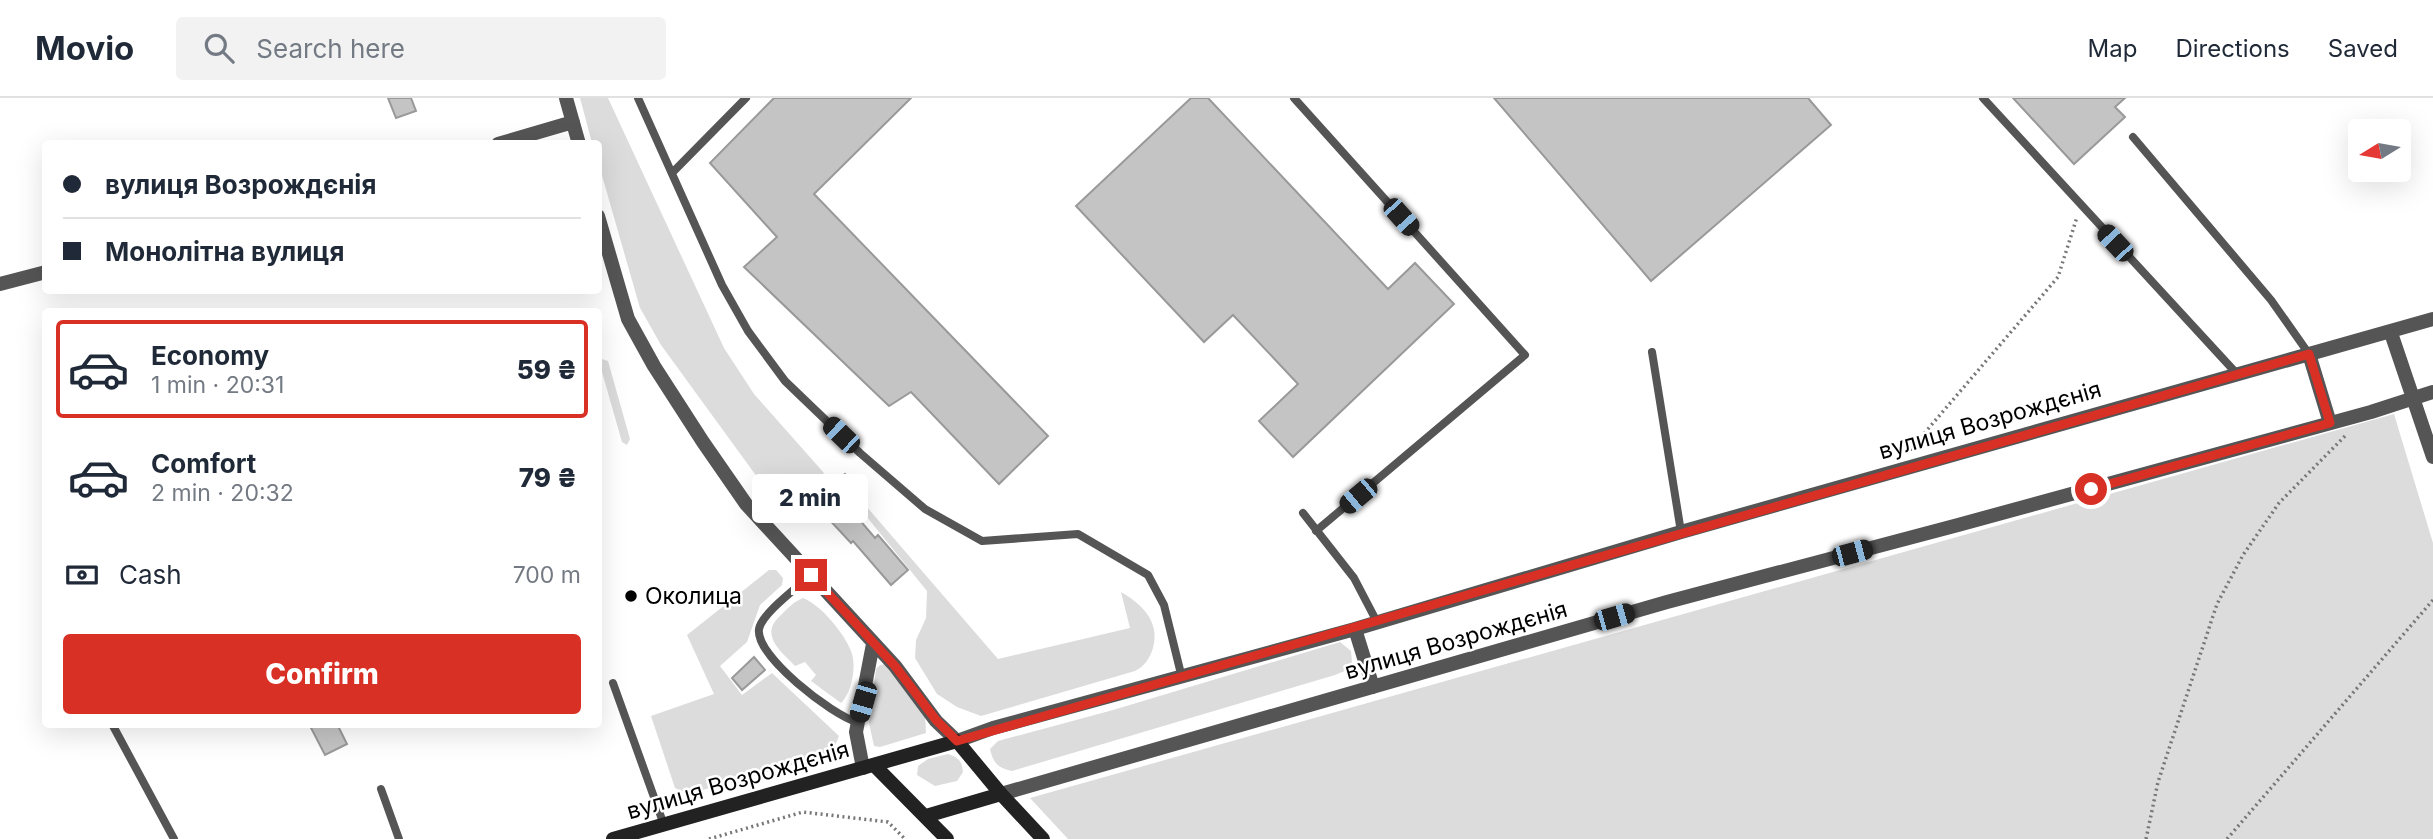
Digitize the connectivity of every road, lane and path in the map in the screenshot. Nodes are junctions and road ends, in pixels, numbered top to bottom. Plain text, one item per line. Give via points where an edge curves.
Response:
1 (566, 98) edge
2 (638, 98) edge
3 (746, 98) edge
4 (1294, 98) edge
5 (1983, 98) edge
6 (573, 122) junction
7 (2133, 137) dead end
8 (512, 140) edge
9 (578, 140) edge
10 (672, 173) junction
11 (2080, 205) junction
12 (602, 230) edge
13 (42, 273) edge
14 (0, 284) edge
15 (2433, 319) edge
16 (2391, 333) junction
17 (1652, 352) dead end
18 (2309, 354) junction
19 (2238, 375) junction
20 (2433, 392) edge
21 (2412, 399) junction
22 (2330, 423) junction
23 (2351, 430) dead end
24 (2433, 457) edge
25 (1891, 472) junction
26 (1303, 513) dead end
27 (1317, 531) junction
28 (1681, 532) junction
29 (811, 575) junction
30 (2433, 600) edge
31 (1377, 622) junction
32 (1355, 629) junction
33 (873, 645) junction
34 (1182, 678) junction
35 (613, 683) dead end
36 (1373, 687) junction
37 (857, 722) junction
38 (114, 728) edge
39 (957, 741) junction
40 (869, 767) junction
41 (381, 789) dead end
42 (1001, 794) junction
43 (926, 816) junction
44 (664, 825) junction
45 (174, 839) edge
46 (399, 839) edge
47 (613, 839) edge
48 (709, 839) edge
49 (905, 839) edge
50 (947, 839) edge
51 (1043, 839) edge
52 (2146, 839) edge
53 (2227, 839) edge

1 - 6 street
2 - 10 lane
3 - 10 lane
4 - 27 lane via 1525,355
5 - 11 lane
6 - 8 street
6 - 9 street
7 - 18 lane via 2271,300
10 - 34 lane via 722,285 748,331 785,381 925,509 982,541 1078,534 1147,575 1164,605
11 - 19 lane
11 - 25 path via 2058,277
12 - 29 street via 628,319 654,366 746,504
13 - 14 street
15 - 16 street, вулиця Возрождєнія
16 - 18 street, вулиця Возрождєнія
16 - 21 street
17 - 28 lane
18 - 19 street, вулиця Возрождєнія
18 - 22 street
19 - 25 street, вулиця Возрождєнія
20 - 21 street, вулиця Возрождєнія
21 - 22 street, вулиця Возрождєнія
21 - 24 street
22 - 36 street, вулиця Возрождєнія via 1667,602
23 - 52 path via 2279,503 2217,604 2158,782
25 - 28 street, вулиця Возрождєнія
26 - 27 lane
27 - 31 lane via 1354,578
28 - 31 street, вулиця Возрождєнія
29 - 33 street
29 - 37 lane via 764,618 760,641 821,703
30 - 53 path
31 - 32 street, вулиця Возрождєнія
32 - 34 street, вулиця Возрождєнія
32 - 36 street
33 - 37 street
33 - 39 street
34 - 39 street, вулиця Возрождєнія
35 - 44 lane
36 - 42 street, вулиця Возрождєнія
37 - 40 street via 857,744
38 - 45 lane
39 - 40 main road, вулиця Возрождєнія
39 - 42 main road
40 - 43 main road, вулиця Возрождєнія
40 - 44 main road, вулиця Возрождєнія
41 - 46 lane
42 - 43 main road, вулиця Возрождєнія
42 - 51 main road
43 - 50 main road
44 - 47 main road, вулиця Возрождєнія
48 - 49 path via 803,812 888,822

